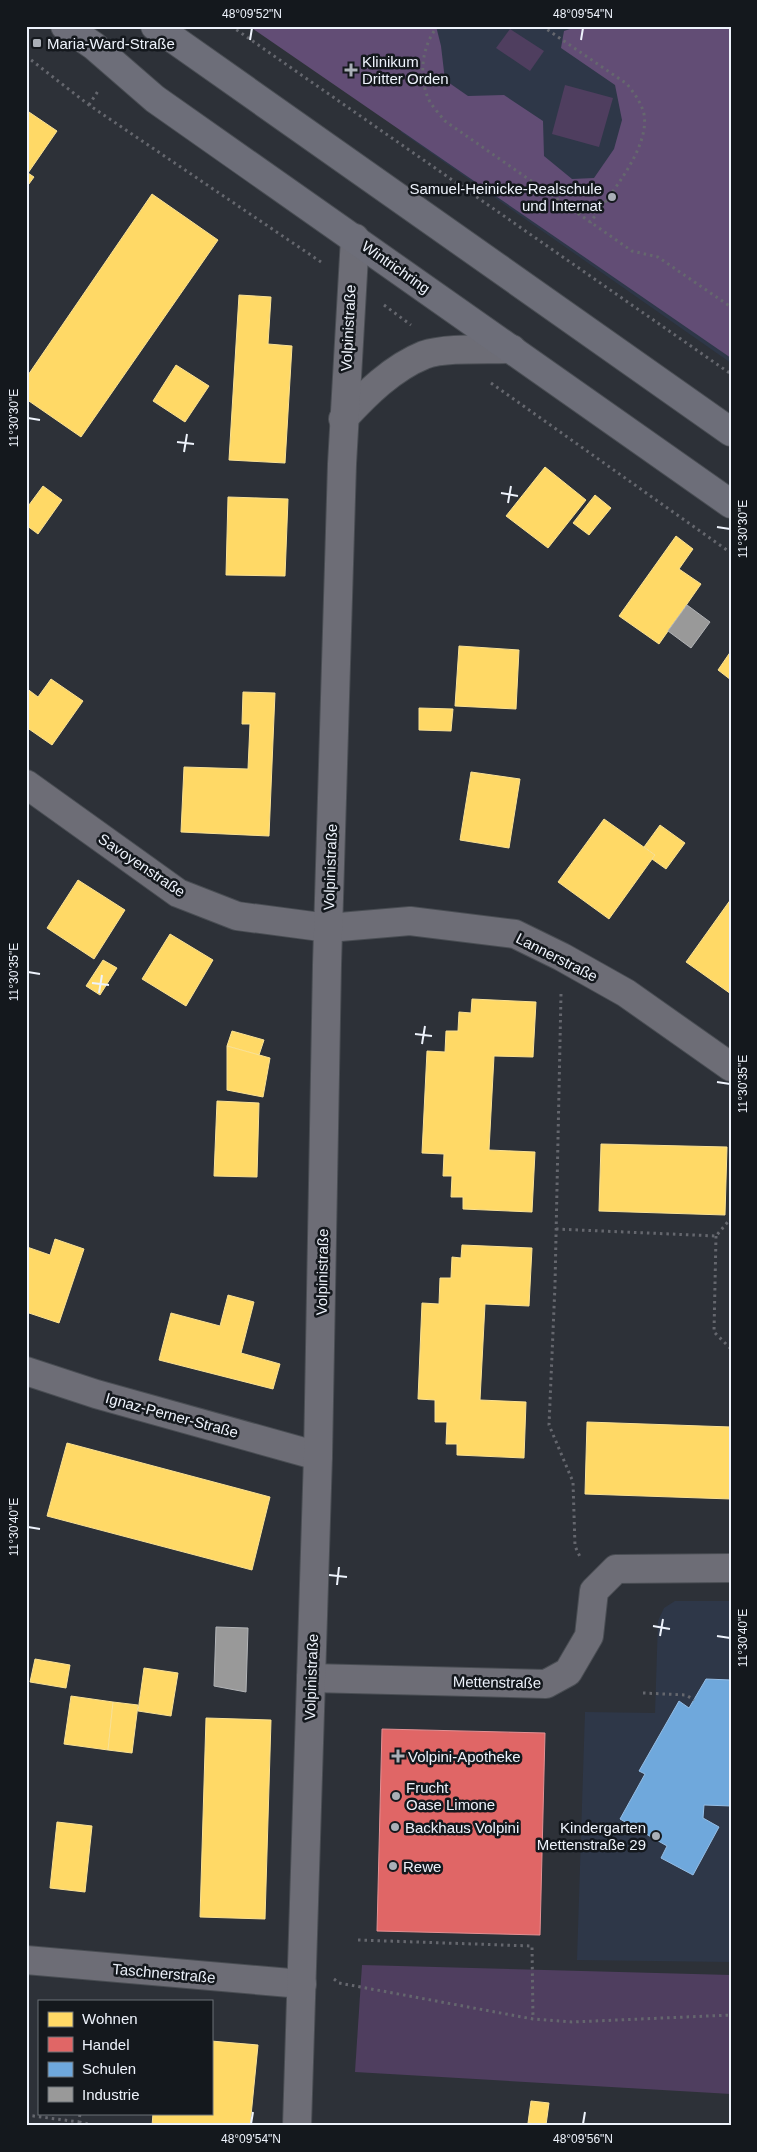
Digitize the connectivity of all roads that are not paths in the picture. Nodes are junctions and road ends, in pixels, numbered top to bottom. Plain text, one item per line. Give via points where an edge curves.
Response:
1 (65, 26) edge
2 (157, 27) edge
3 (355, 238) junction
4 (512, 349) junction
5 (343, 419) junction
6 (731, 432) edge
7 (731, 504) edge
8 (26, 784) edge
9 (328, 928) junction
10 (731, 1067) edge
11 (26, 1371) edge
12 (318, 1456) junction
13 (731, 1568) edge
14 (311, 1678) junction
15 (26, 1960) edge
16 (302, 1984) junction
17 (297, 2126) edge

1 - 3 main road, Wintrichring via 94,46 155,99
2 - 6 main road
3 - 4 main road, Wintrichring
3 - 5 street, Volpinistraße
4 - 5 street via 425,355 371,390
4 - 7 main road, Wintrichring
5 - 9 street, Volpinistraße
8 - 9 street, Savoyenstraße via 178,893 236,916
9 - 10 street, Lannerstraße via 410,921 515,934 626,993
9 - 12 street, Volpinistraße
11 - 12 street, Ignaz-Perner-Straße via 96,1394
12 - 14 street, Volpinistraße
13 - 14 street, Mettenstraße via 616,1569 594,1592 588,1636 568,1672 546,1684
14 - 16 street, Volpinistraße
15 - 16 street, Taschnerstraße
16 - 17 street, Volpinistraße

